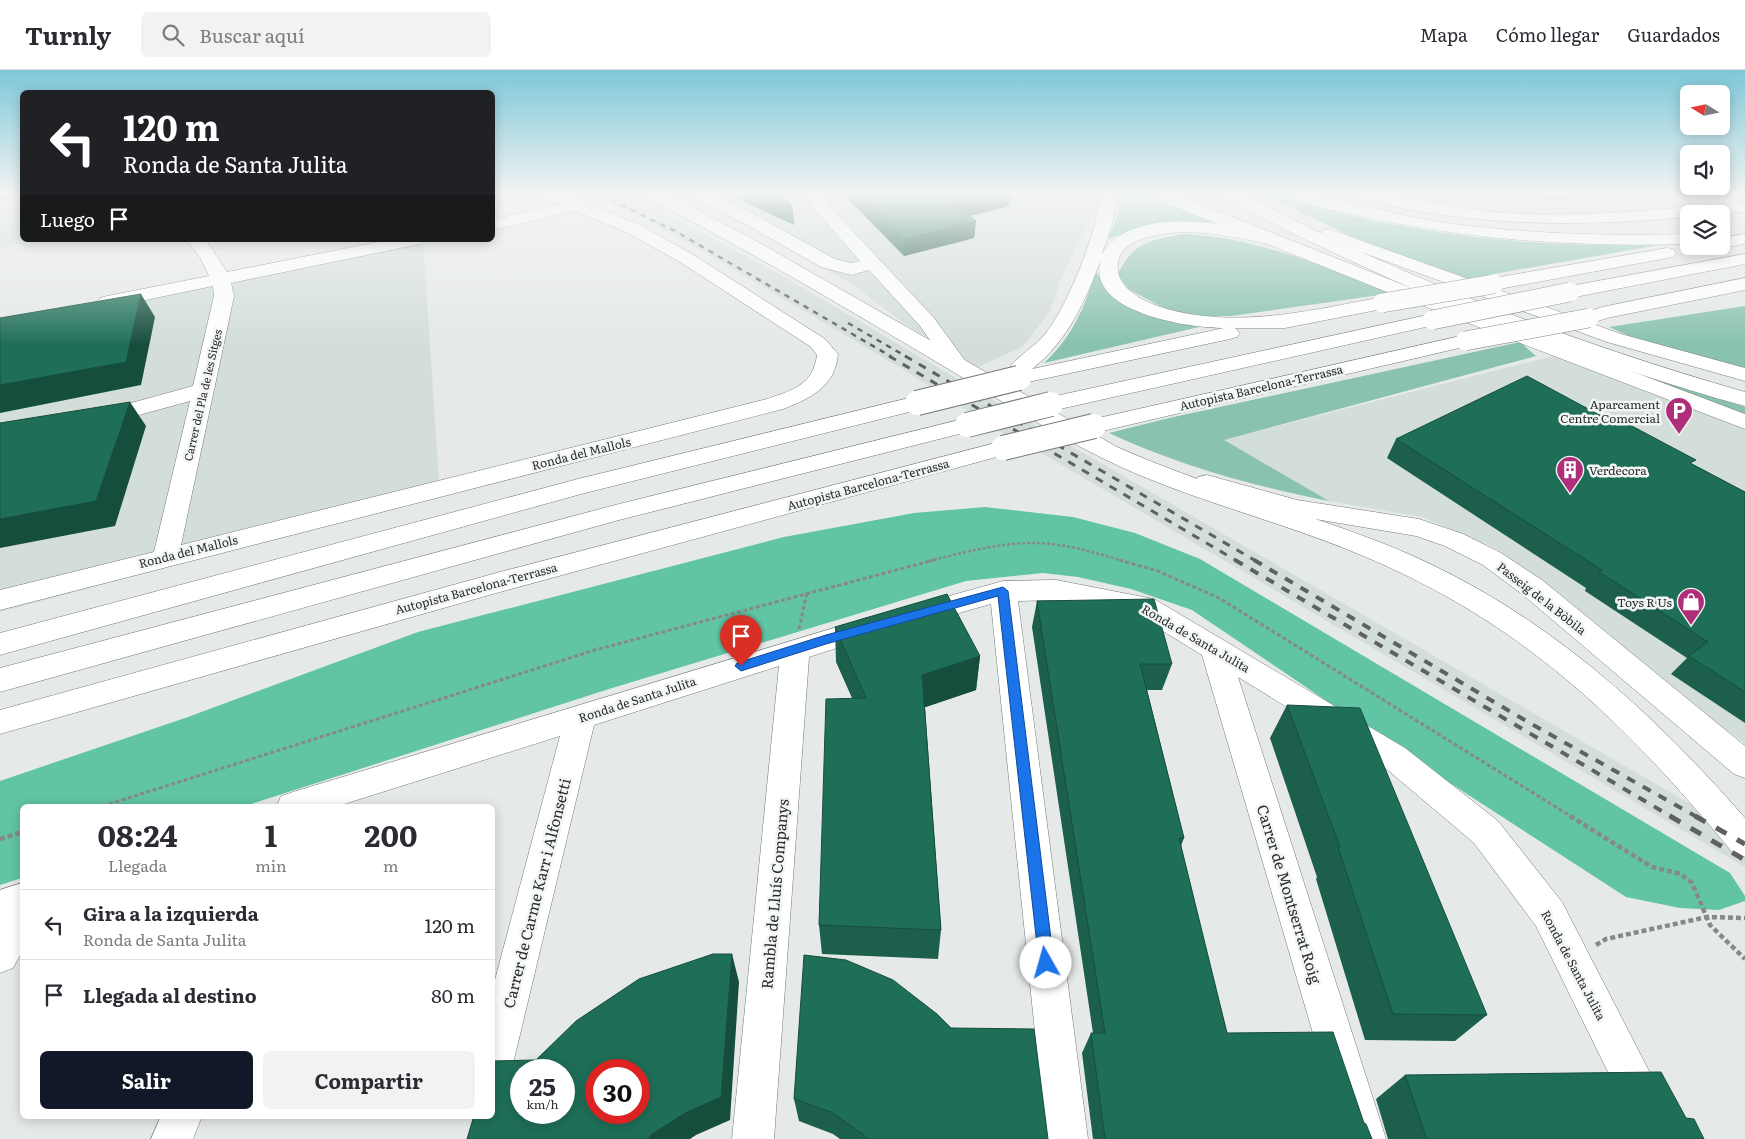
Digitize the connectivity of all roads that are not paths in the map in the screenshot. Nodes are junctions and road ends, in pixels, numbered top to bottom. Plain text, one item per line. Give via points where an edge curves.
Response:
1 (201, 245) edge
2 (390, 245) edge
3 (662, 245) edge
4 (750, 245) edge
5 (795, 245) edge
6 (855, 245) edge
7 (1096, 245) edge
8 (1119, 245) edge
9 (1284, 245) edge
10 (1333, 245) edge
11 (1354, 245) edge
12 (1360, 245) edge
13 (1680, 251) edge
14 (1745, 259) edge
15 (872, 263) junction
16 (219, 279) junction
17 (1745, 284) edge
18 (1745, 299) edge
19 (86, 307) edge
20 (1602, 316) junction
21 (1303, 318) junction
22 (958, 366) junction
23 (1020, 373) junction
24 (1745, 375) edge
25 (1745, 389) edge
26 (203, 390) junction
27 (1745, 400) edge
28 (1745, 422) edge
29 (81, 423) edge
30 (1127, 460) junction
31 (166, 556) junction
32 (1003, 591) junction
33 (0, 600) edge
34 (0, 644) edge
35 (795, 649) junction
36 (1215, 649) junction
37 (0, 680) edge
38 (580, 718) junction
39 (0, 722) edge
40 (1745, 765) edge
41 (322, 801) edge
42 (305, 804) edge
43 (1745, 842) edge
44 (20, 901) edge
45 (0, 907) edge
46 (20, 922) edge
47 (0, 955) edge
48 (495, 1056) edge
49 (181, 1119) edge
50 (172, 1139) edge
51 (752, 1139) edge
52 (1067, 1139) edge
53 (1365, 1139) edge
54 (1662, 1139) edge

1 - 16 main road, Carrer del Pla de les Sitges
2 - 16 main road
3 - 31 main road, Ronda del Mallols via 818,343 828,354 828,368 816,384 804,393 775,404
4 - 22 main road
5 - 15 main road via 833,266 851,269
6 - 15 main road
7 - 23 main road via 1065,318 1049,343
8 - 21 main road via 1113,250 1106,267 1108,278 1121,294 1140,305 1180,318 1223,322
9 - 28 main road
10 - 27 main road via 1491,314 1620,362
11 - 25 main road via 1508,311 1629,354
12 - 24 main road via 1628,343
13 - 21 main road, bridge
14 - 37 main road, bridge via 1432,320 968,424 609,514
15 - 22 main road via 927,322
16 - 19 main road
16 - 26 main road, Carrer del Pla de les Sitges via 224,296
17 - 20 main road, Autopista Barcelona-Terrassa
18 - 20 main road
20 - 39 main road, Autopista Barcelona-Terrassa, bridge via 1465,341 1002,448 582,559
21 - 23 main road
22 - 30 main road
23 - 34 main road, bridge via 986,386 578,487
26 - 29 main road
26 - 31 main road, Carrer del Pla de les Sitges
30 - 40 main road, Passeig de la Bòbila via 1265,501 1419,528 1472,549 1532,587
30 - 43 main road via 1174,481 1366,547 1466,592 1517,625 1601,688 1648,732
31 - 33 main road, Ronda del Mallols
32 - 35 main road, Ronda de Santa Julita
32 - 36 main road, Ronda de Santa Julita via 1056,590 1144,606
32 - 52 main road
35 - 38 main road, Ronda de Santa Julita
35 - 51 main road, Rambla de Lluís Companys
36 - 53 main road, Carrer de Montserrat Roig
36 - 54 main road, Ronda de Santa Julita via 1394,757 1486,832 1549,914
38 - 41 main road, Ronda de Santa Julita
38 - 48 main road, Carrer de Carme Karr i Alfonsetti
41 - 42 main road, Ronda de Santa Julita
44 - 45 main road
46 - 47 main road
49 - 50 main road

